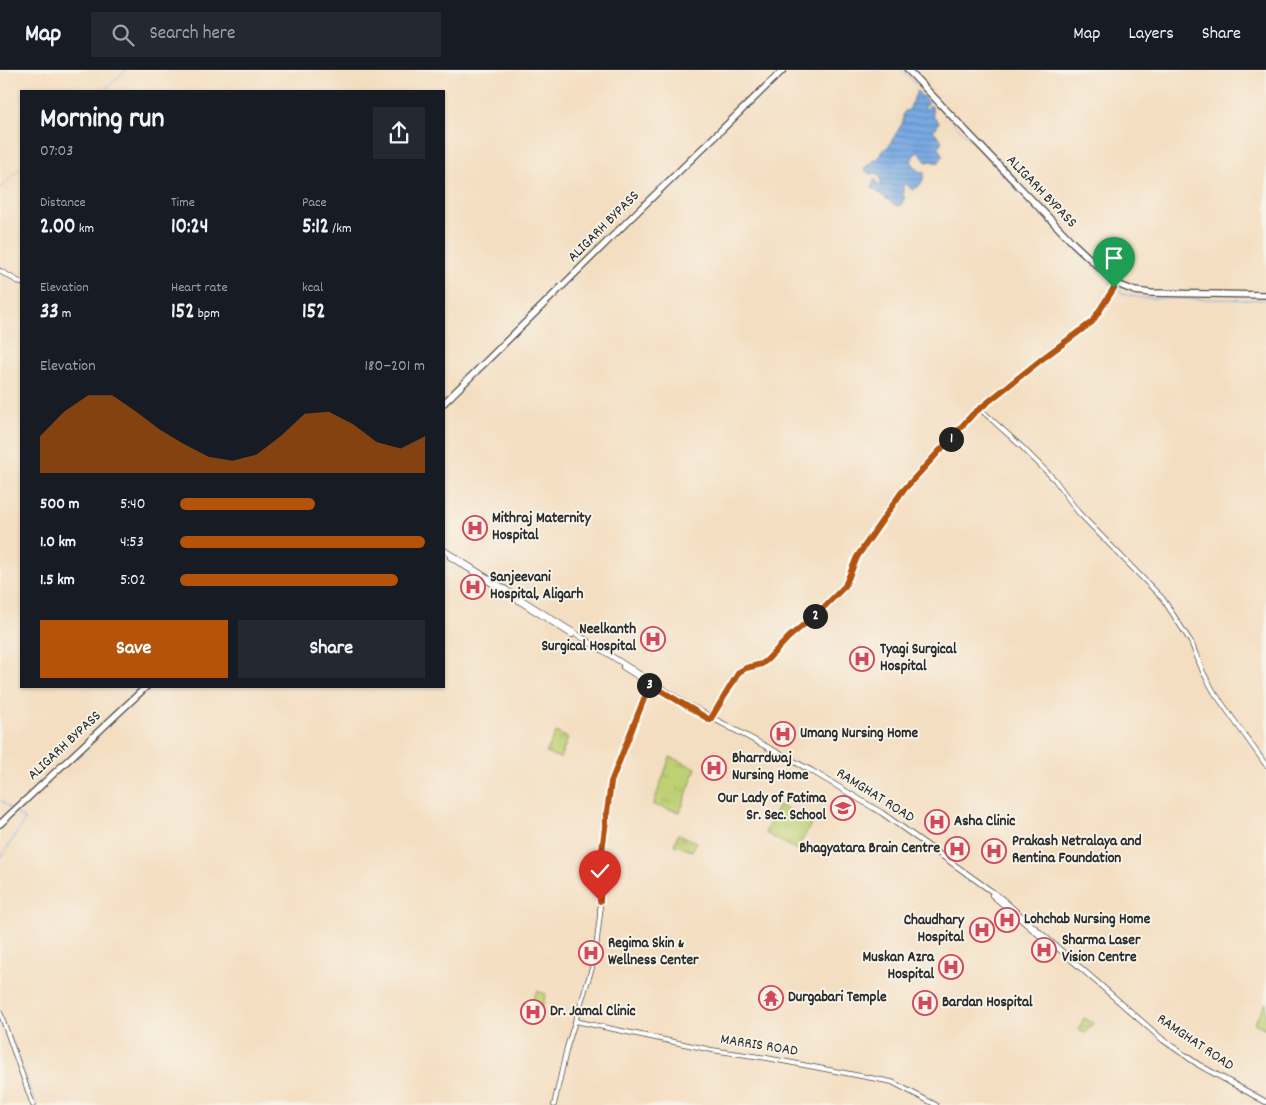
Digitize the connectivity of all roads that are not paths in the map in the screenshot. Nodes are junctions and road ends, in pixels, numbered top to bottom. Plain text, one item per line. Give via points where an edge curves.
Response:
1 (784, 70) edge
2 (908, 70) edge
3 (0, 271) edge
4 (20, 282) edge
5 (1116, 286) junction
6 (1266, 296) edge
7 (445, 402) edge
8 (980, 409) junction
9 (445, 552) edge
10 (650, 683) junction
11 (145, 688) edge
12 (711, 719) junction
13 (1266, 765) edge
14 (0, 824) edge
15 (0, 1012) edge
16 (575, 1022) junction
17 (1266, 1104) edge
18 (33, 1105) edge
19 (554, 1105) edge
20 (936, 1105) edge

1 - 7 highway, ALIGARH BYPASS
2 - 5 highway, ALIGARH BYPASS
3 - 4 main road
5 - 6 highway, ALIGARH BYPASS via 1151,293
5 - 8 street via 1092,322
8 - 12 street via 901,493 857,557 845,586 767,660 739,672
8 - 13 street via 1055,480 1078,512 1162,599 1191,642 1214,692
9 - 10 main road, RAMGHAT ROAD
10 - 12 main road, RAMGHAT ROAD
10 - 16 street via 611,782 600,866 597,940
11 - 14 highway, ALIGARH BYPASS
12 - 17 main road, RAMGHAT ROAD via 855,798 925,846 994,896 1162,1042 1198,1067
15 - 18 street
16 - 19 street
16 - 20 street, MARRIS ROAD via 892,1082

